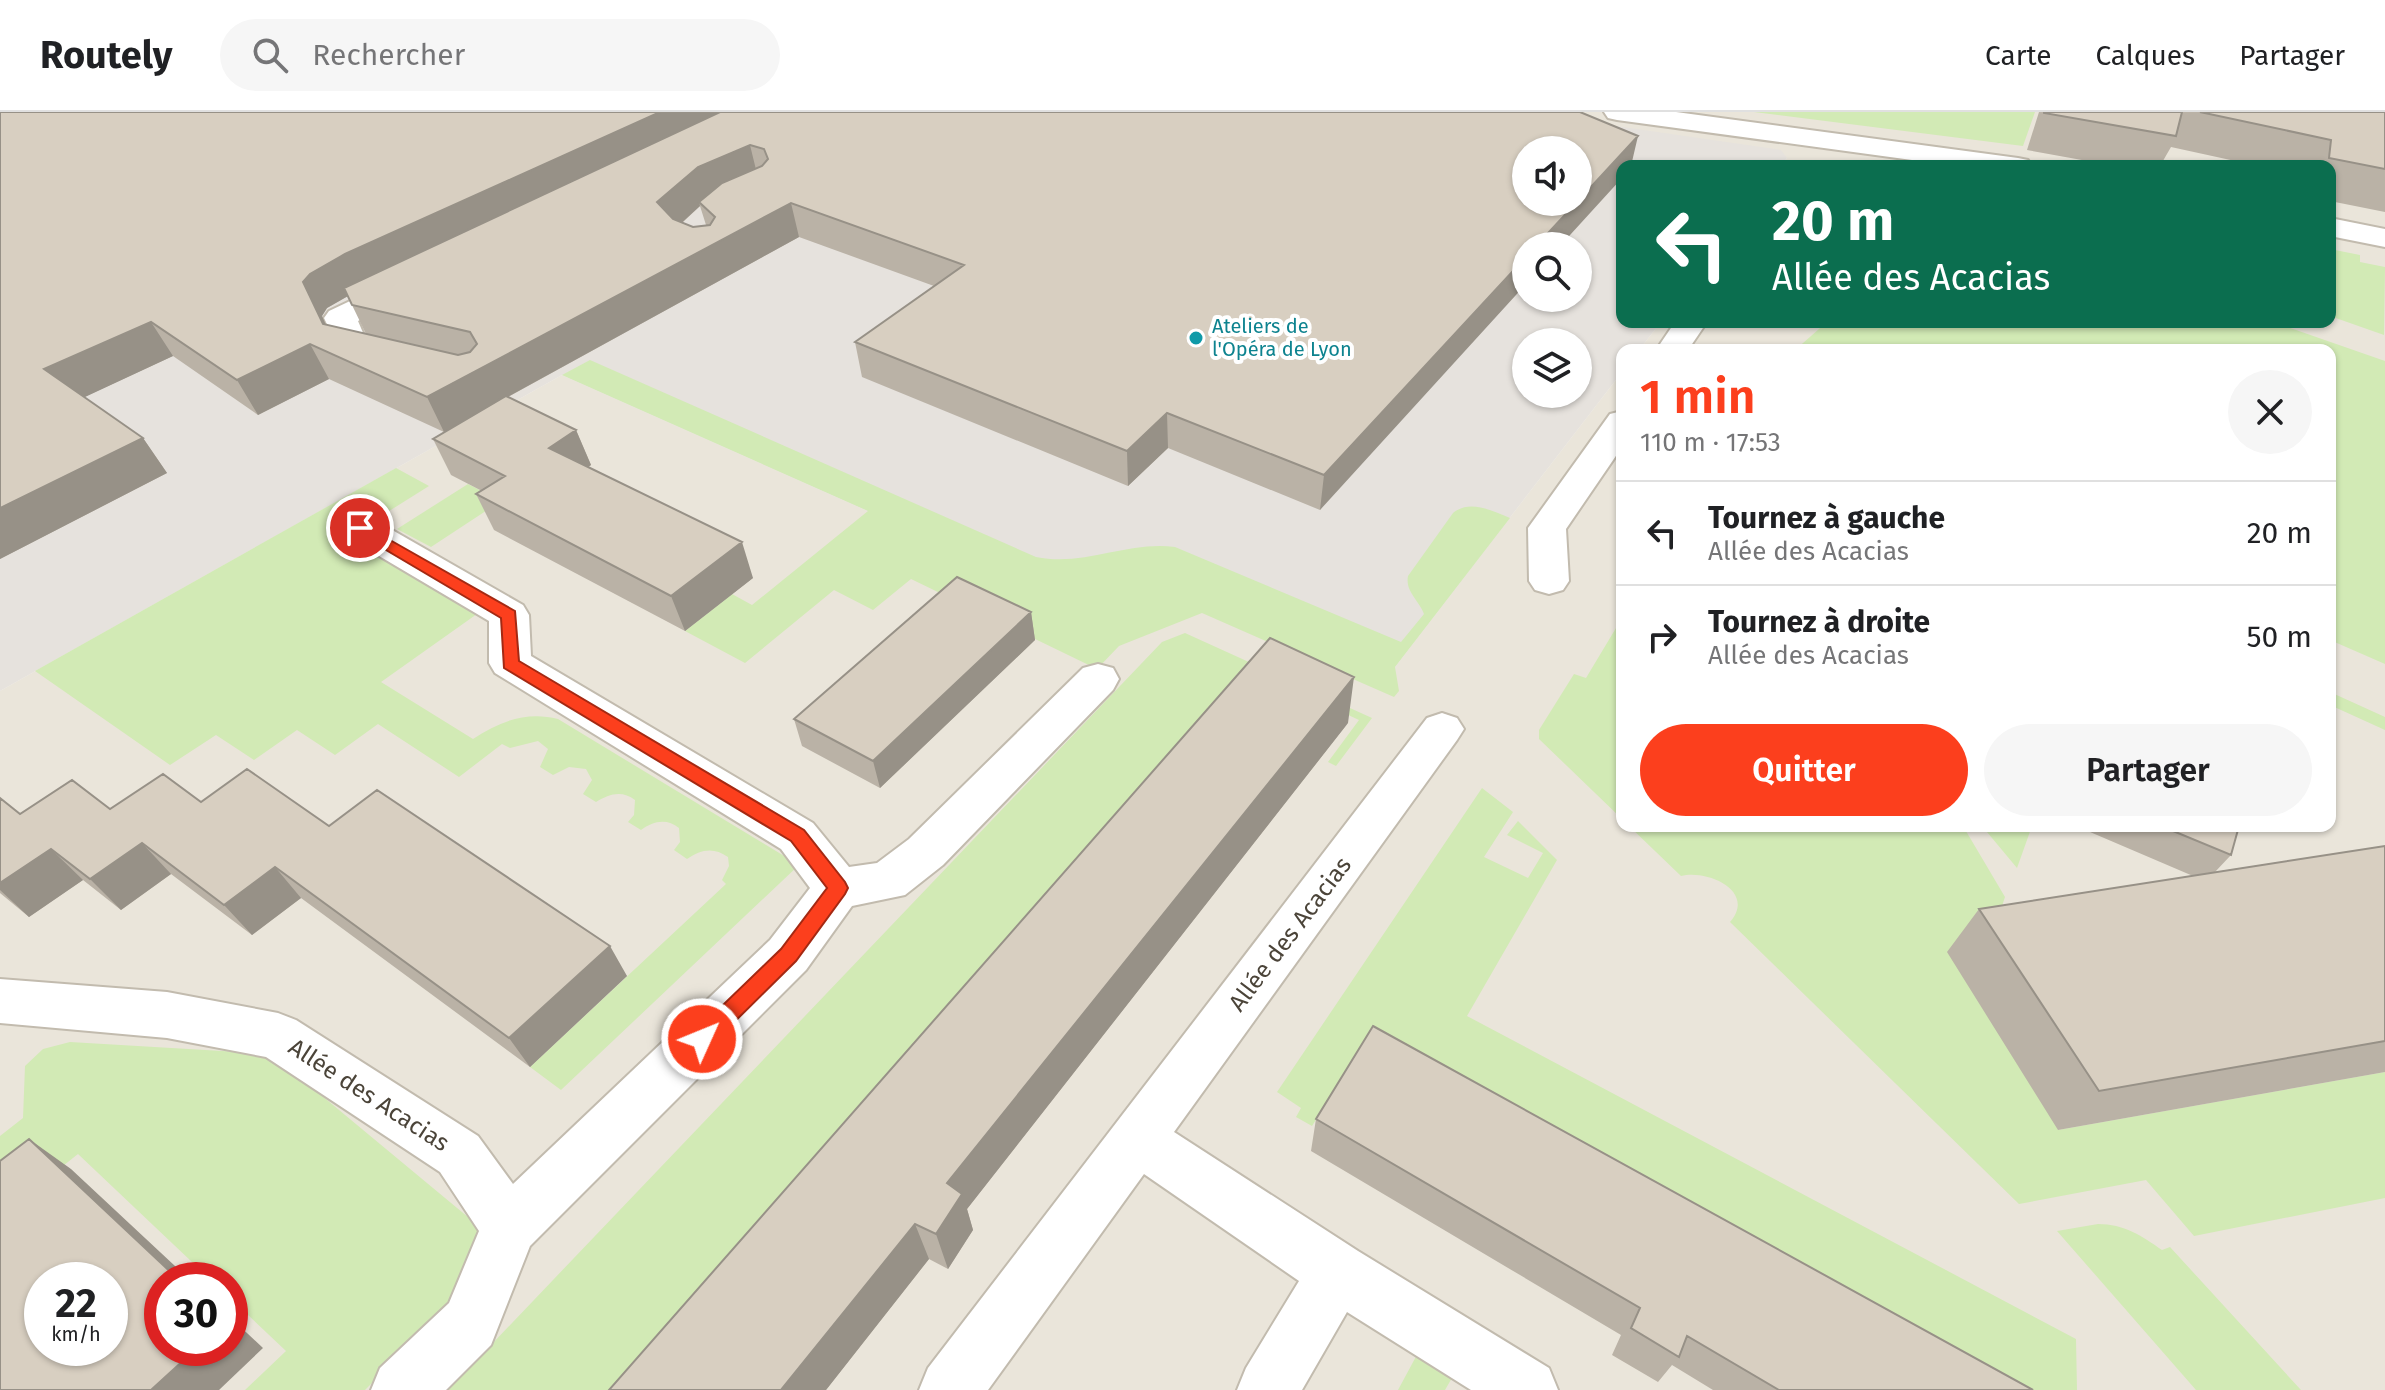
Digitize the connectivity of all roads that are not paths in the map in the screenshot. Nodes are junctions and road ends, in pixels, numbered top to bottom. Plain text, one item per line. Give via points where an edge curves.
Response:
1 (1617, 112) edge
2 (1647, 114) edge
3 (1819, 139) junction
4 (1805, 160) edge
5 (1974, 160) edge
6 (2336, 228) edge
7 (2385, 238) edge
8 (432, 271) edge
9 (413, 363) edge
10 (1616, 430) edge
11 (360, 528) dead end
12 (1549, 581) dead end
13 (1098, 679) dead end
14 (1442, 729) dead end
15 (838, 888) junction
16 (0, 1001) edge
17 (1137, 1138) junction
18 (509, 1227) junction
19 (1337, 1272) junction
20 (402, 1390) edge
21 (950, 1390) edge
22 (1268, 1390) edge
23 (1527, 1390) edge

1 - 2 street
2 - 3 street
3 - 4 street
3 - 5 street
6 - 7 street
8 - 9 street via 340,318 354,349
10 - 12 street via 1547,528
11 - 15 street via 509,615 510,663 797,836
13 - 15 street via 926,852 888,881
14 - 17 street, Allée des Acacias
15 - 18 street via 788,955
16 - 18 street, Allée des Acacias via 167,1015 278,1036 459,1154
17 - 19 street
17 - 21 street, Allée des Acacias
18 - 20 street via 470,1324
19 - 22 street
19 - 23 street

